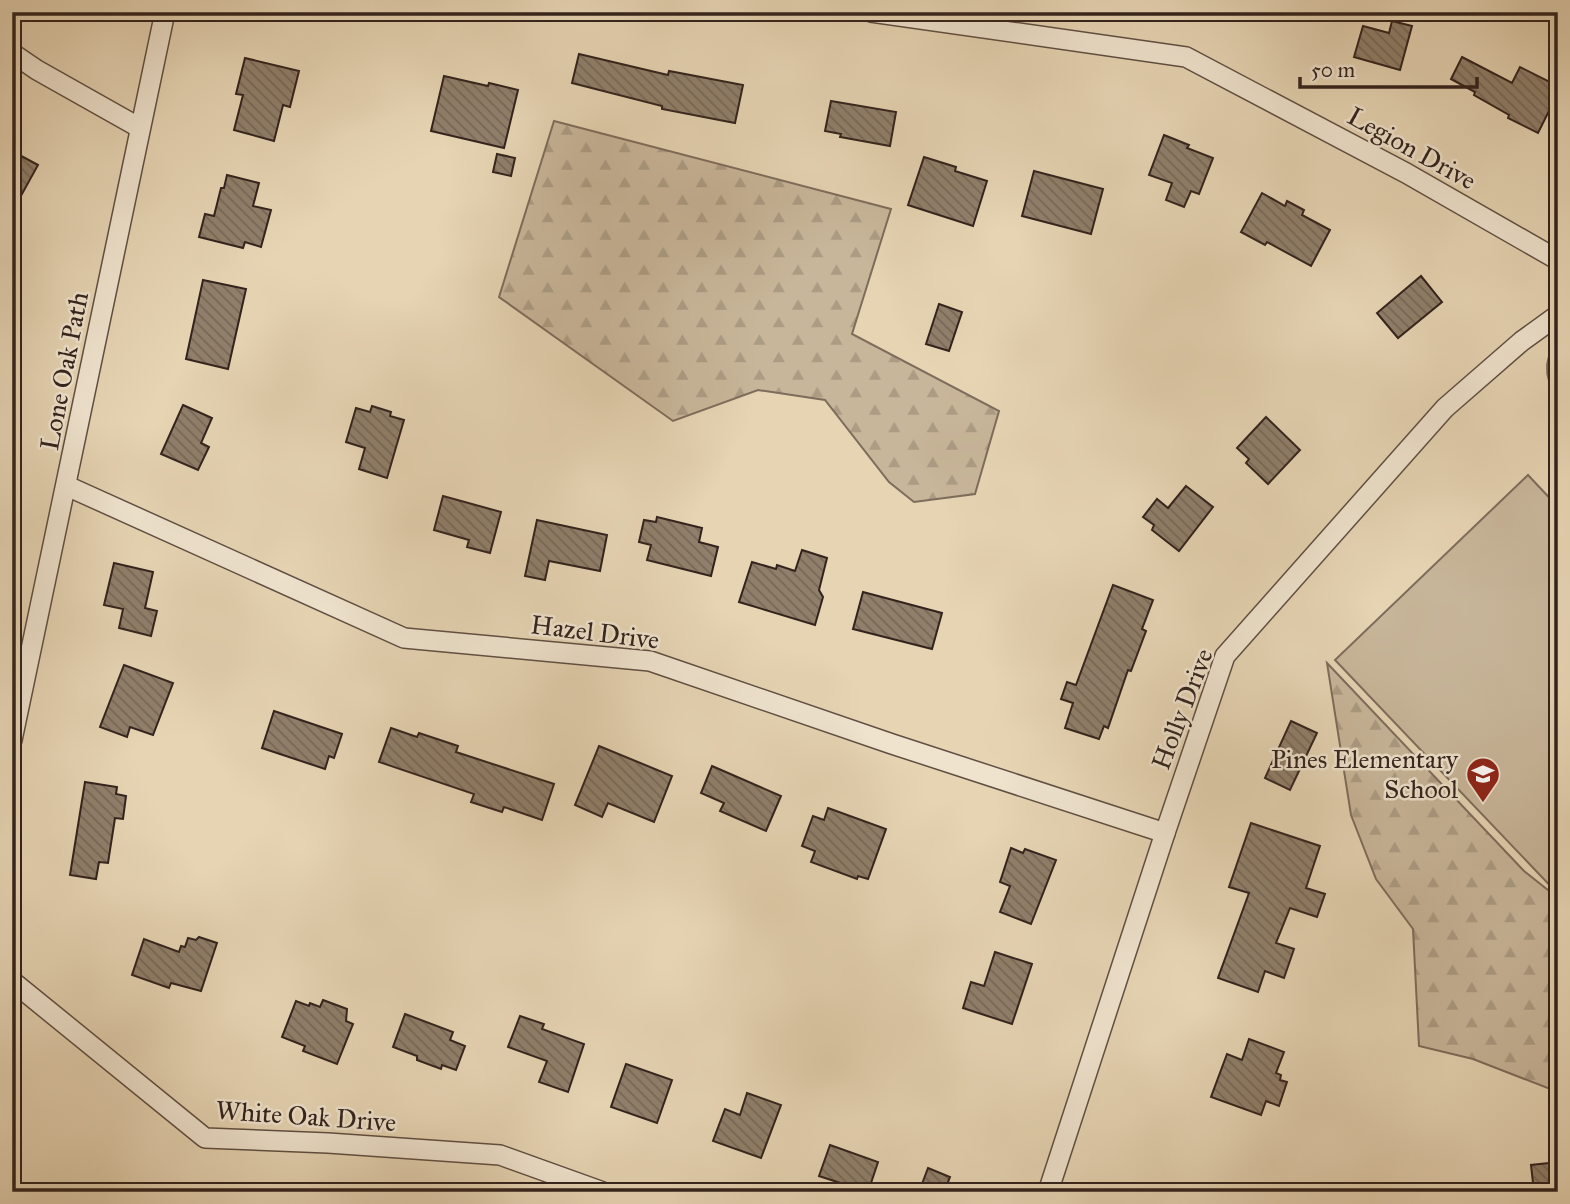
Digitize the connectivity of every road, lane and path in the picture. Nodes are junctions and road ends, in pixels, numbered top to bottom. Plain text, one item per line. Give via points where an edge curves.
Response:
1 (165, 12) edge
2 (871, 12) edge
3 (12, 53) edge
4 (139, 128) junction
5 (1558, 260) edge
6 (1558, 315) edge
7 (67, 485) junction
8 (12, 740) edge
9 (1165, 833) junction
10 (12, 981) edge
11 (603, 1192) edge
12 (1048, 1192) edge

1 - 4 street, Lone Oak Path
2 - 5 street, Legion Drive via 1186,57 1406,173
3 - 4 street
4 - 7 street, Lone Oak Path
6 - 9 street, Holly Drive via 1445,408 1225,656
7 - 8 street, Lone Oak Path
7 - 9 street, Hazel Drive via 404,638 650,661
9 - 12 street, Holly Drive
10 - 11 street, White Oak Drive via 205,1138 499,1155

